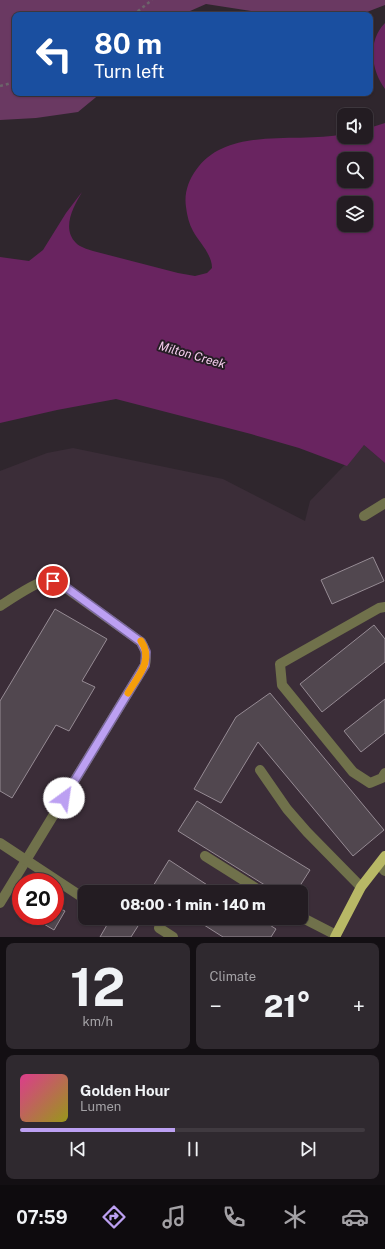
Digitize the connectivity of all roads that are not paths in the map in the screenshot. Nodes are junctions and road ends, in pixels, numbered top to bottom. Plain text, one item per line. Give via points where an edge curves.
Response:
1 (385, 503) edge
2 (364, 516) dead end
3 (0, 606) edge
4 (385, 606) edge
5 (260, 770) dead end
6 (384, 777) edge
7 (0, 843) edge
8 (205, 856) dead end
9 (385, 856) edge
10 (27, 860) junction
11 (382, 868) edge
12 (251, 885) edge
13 (361, 887) junction
14 (78, 894) edge
15 (0, 903) edge
16 (308, 921) edge
17 (159, 928) dead end
18 (335, 936) edge
19 (173, 937) edge

1 - 2 street
3 - 10 street via 44,581 60,583 141,642 146,652 145,665
4 - 6 street via 280,664 282,685 353,772 370,784
5 - 13 street via 287,809
7 - 10 street
8 - 12 street
9 - 11 main road
10 - 14 street
10 - 15 street
11 - 13 main road
13 - 18 main road
16 - 18 street
17 - 19 street

